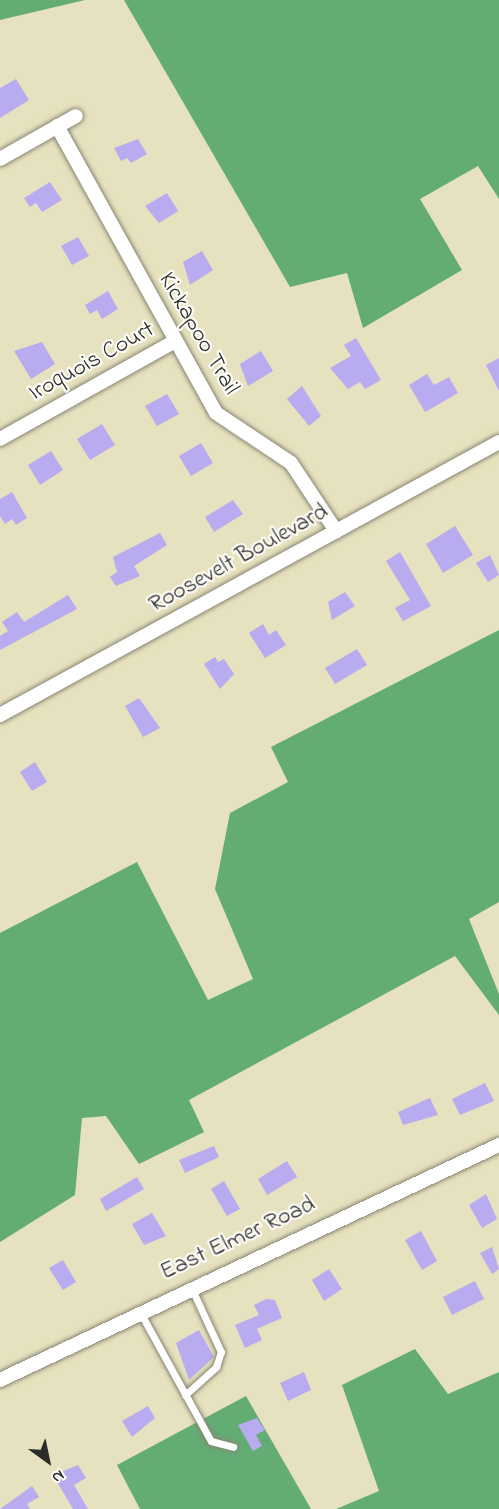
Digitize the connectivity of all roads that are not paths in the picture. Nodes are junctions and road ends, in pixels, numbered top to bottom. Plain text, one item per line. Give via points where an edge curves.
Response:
1 (76, 116) dead end
2 (57, 126) junction
3 (0, 159) edge
4 (175, 341) junction
5 (0, 439) edge
6 (499, 442) edge
7 (336, 531) junction
8 (0, 715) edge
9 (499, 1145) edge
10 (190, 1287) junction
11 (139, 1311) junction
12 (0, 1380) edge
13 (185, 1395) junction
14 (233, 1447) dead end

1 - 2 street
2 - 3 street
2 - 4 street, Kickapoo Trail
4 - 5 street, Iroquois Court
4 - 7 street, Kickapoo Trail via 216,413 291,463
6 - 7 street, Roosevelt Boulevard
7 - 8 street, Roosevelt Boulevard
9 - 10 street, East Elmer Road
10 - 11 street, East Elmer Road
10 - 13 lane via 221,1352 216,1367
11 - 12 street, East Elmer Road
11 - 13 lane
13 - 14 lane via 211,1442

